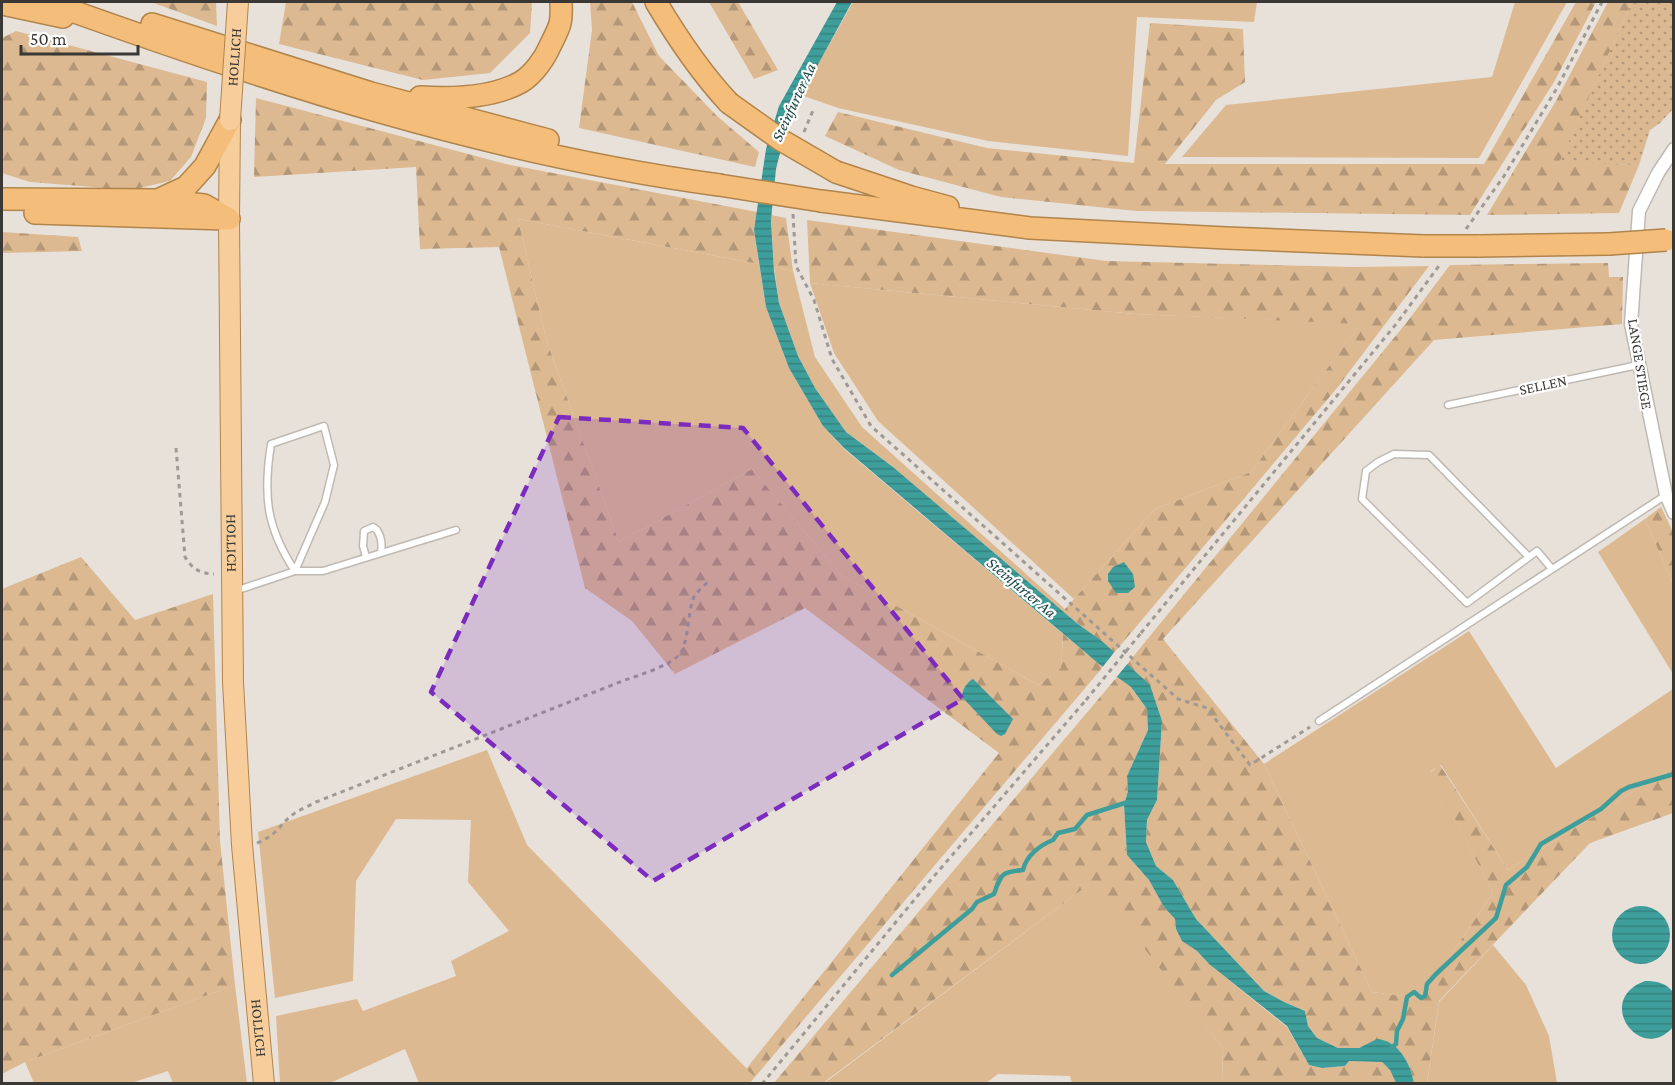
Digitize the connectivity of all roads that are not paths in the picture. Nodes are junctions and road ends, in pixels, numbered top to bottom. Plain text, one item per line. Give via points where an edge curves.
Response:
1 (47, 2) edge
2 (88, 2) edge
3 (238, 2) edge
4 (561, 2) edge
5 (656, 2) edge
6 (2, 4) edge
7 (128, 31) junction
8 (371, 93) junction
9 (230, 120) junction
10 (1674, 149) edge
11 (719, 185) junction
12 (2, 199) edge
13 (157, 200) junction
14 (2, 213) edge
15 (229, 219) junction
16 (1030, 228) junction
17 (1670, 240) edge
18 (1638, 365) junction
19 (1448, 405) dead end
20 (1666, 495) junction
21 (1674, 513) edge
22 (456, 530) dead end
23 (381, 553) junction
24 (366, 557) junction
25 (1529, 557) junction
26 (1552, 569) junction
27 (295, 571) junction
28 (231, 584) junction
29 (1320, 721) road end
30 (264, 1083) edge

1 - 7 highway
2 - 8 highway
3 - 9 main road, HOLLICH, bridge
4 - 8 highway via 562,21 545,57 523,82 484,96 436,98
5 - 16 highway, bridge via 704,76 729,103 781,140 836,172 911,197
6 - 7 highway
7 - 11 highway via 416,123 569,160
8 - 11 highway via 656,165
9 - 13 highway via 205,166 186,187
9 - 15 main road, HOLLICH
10 - 18 street, LANGE STIEGE via 1639,211 1631,324
11 - 16 highway, bridge
12 - 13 highway
13 - 15 highway via 204,204
14 - 15 highway
15 - 28 main road, HOLLICH
16 - 17 highway, bridge via 1424,246
18 - 19 lane, SELLEN
18 - 20 street, LANGE STIEGE
20 - 21 street, LANGE STIEGE
20 - 26 lane
22 - 23 lane
23 - 24 lane
23 - 24 lane via 381,535 369,528 362,539
24 - 27 lane via 322,571
25 - 25 lane via 1467,603 1362,499 1366,471 1394,454 1429,456
25 - 26 lane via 1537,551
26 - 29 lane
27 - 27 lane via 280,549 270,519 266,478 271,444 324,426 334,465 325,502
27 - 28 lane
28 - 30 main road, HOLLICH via 242,845

